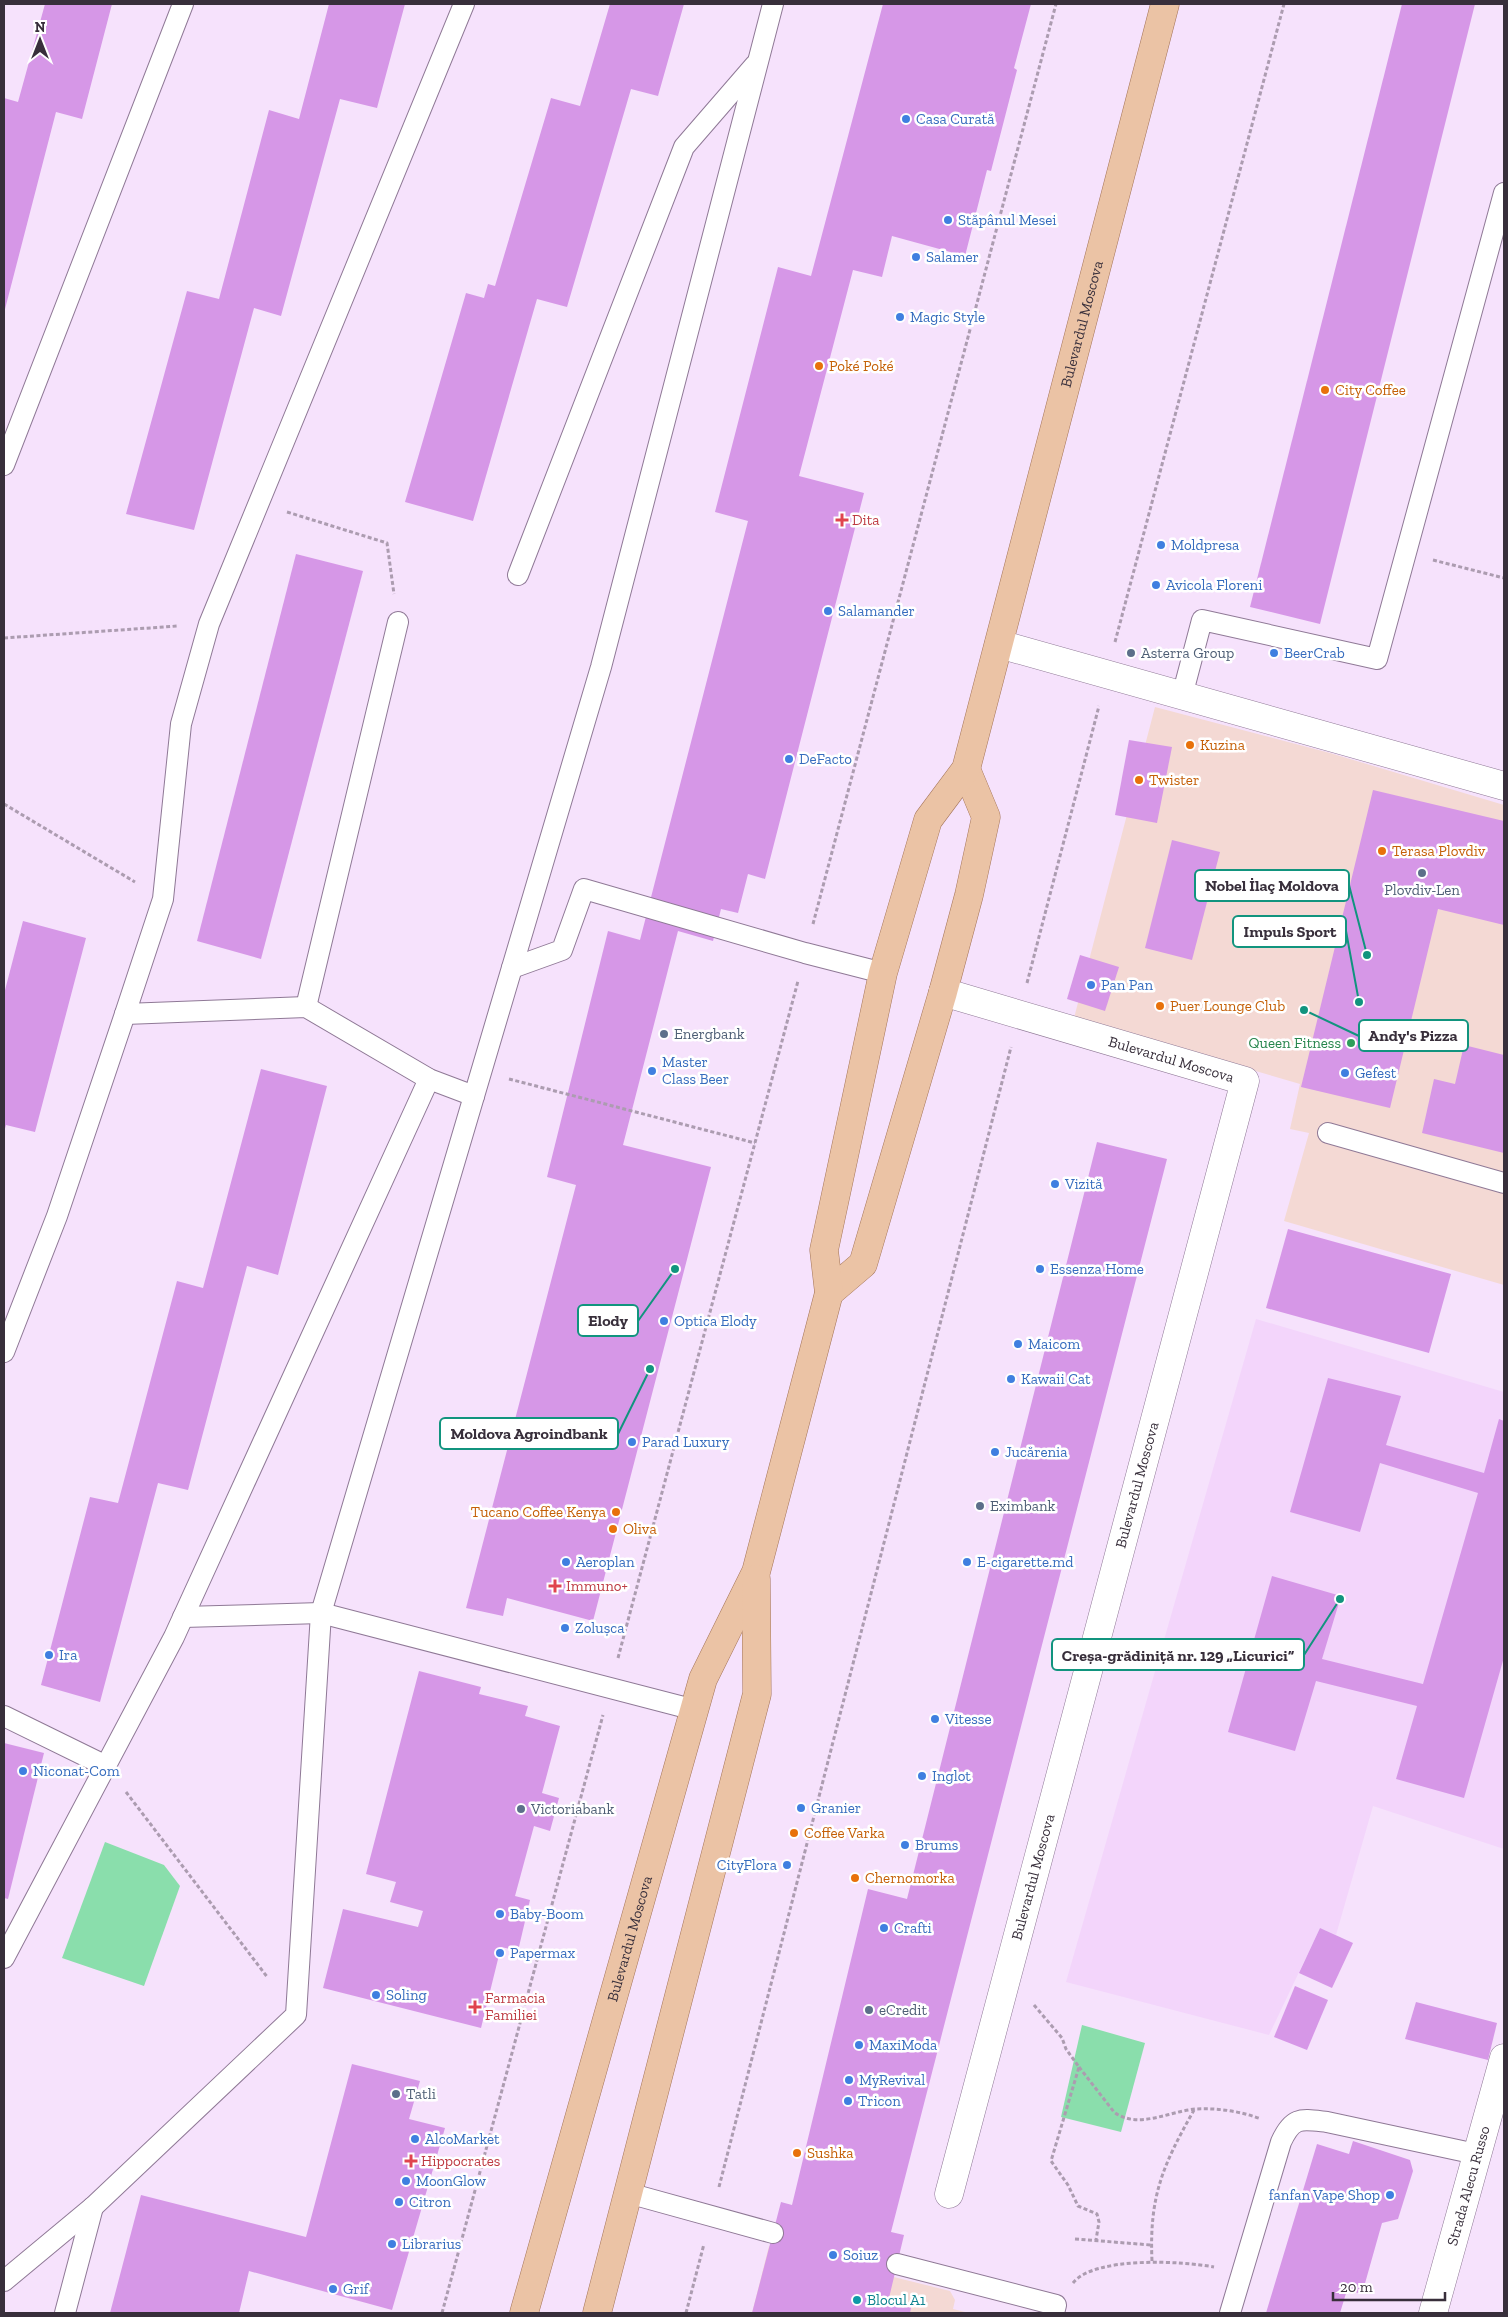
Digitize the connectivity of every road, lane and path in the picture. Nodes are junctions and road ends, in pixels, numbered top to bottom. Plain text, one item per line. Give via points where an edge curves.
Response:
1 (183, 4) edge
2 (464, 4) edge
3 (773, 4) edge
4 (1056, 4) edge
5 (1165, 4) edge
6 (1284, 4) edge
7 (758, 62) junction
8 (1504, 194) edge
9 (4, 465) edge
10 (259, 503) junction
11 (1406, 553) junction
12 (518, 575) dead end
13 (1504, 578) edge
14 (398, 622) joint
15 (209, 624) junction
16 (4, 638) edge
17 (999, 644) junction
18 (1107, 674) junction
19 (1182, 696) junction
20 (966, 769) junction
21 (1504, 786) edge
22 (4, 804) edge
23 (163, 900) junction
24 (805, 953) junction
25 (512, 968) junction
26 (883, 973) junction
27 (943, 992) junction
28 (306, 1007) junction
29 (125, 1014) junction
30 (1018, 1016) junction
31 (429, 1080) junction
32 (537, 1087) dead end
33 (474, 1096) junction
34 (1328, 1133) dead end
35 (755, 1143) junction
36 (1504, 1183) edge
37 (829, 1293) junction
38 (4, 1352) edge
39 (756, 1572) junction
40 (321, 1613) junction
41 (183, 1617) junction
42 (610, 1689) junction
43 (695, 1710) junction
44 (4, 1716) edge
45 (106, 1766) junction
46 (4, 1958) edge
47 (1007, 1974) junction
48 (296, 2015) junction
49 (1504, 2058) edge
50 (1079, 2067) junction
51 (1194, 2109) junction
52 (1287, 2129) junction
53 (1476, 2154) junction
54 (628, 2193) junction
55 (949, 2194) dead end
56 (93, 2207) junction
57 (711, 2216) junction
58 (773, 2233) dead end
59 (1075, 2239) dead end
60 (1096, 2240) junction
61 (1151, 2245) junction
62 (1152, 2260) junction
63 (897, 2264) dead end
64 (1242, 2273) junction
65 (4, 2281) edge
66 (1055, 2309) edge
67 (65, 2313) edge
68 (442, 2313) edge
69 (524, 2313) edge
70 (597, 2313) edge
71 (686, 2313) edge
72 (1230, 2313) edge
73 (1433, 2313) edge

1 - 9 lane
2 - 10 lane
3 - 7 lane
4 - 24 path
5 - 17 main road, Bulevardul Moscova
6 - 18 path
7 - 12 lane via 684,147
7 - 25 lane via 601,667
8 - 11 lane
10 - 14 path via 387,543
10 - 15 lane
11 - 13 path
11 - 19 lane via 1377,659 1202,620
14 - 28 lane
15 - 16 path
15 - 23 lane via 181,724
17 - 18 street
17 - 20 main road, Bulevardul Moscova
18 - 19 street
18 - 30 path
19 - 21 street
20 - 26 main road, Bulevardul Moscova via 928,820
20 - 27 main road via 986,817
22 - 23 path
23 - 29 lane
24 - 25 lane via 584,889 562,950
24 - 26 lane
24 - 35 path
25 - 33 lane
26 - 37 main road, Bulevardul Moscova via 824,1250
27 - 30 street, Bulevardul Moscova
27 - 37 main road via 863,1264
28 - 29 lane
28 - 31 lane
29 - 38 lane via 57,1216
30 - 47 street, Bulevardul Moscova via 1245,1081
30 - 57 path
31 - 33 lane
31 - 41 lane
32 - 35 path
33 - 40 lane
34 - 36 lane
35 - 42 path
37 - 39 main road, Bulevardul Moscova
39 - 43 main road, Bulevardul Moscova via 703,1679
39 - 54 main road, Bulevardul Moscova via 757,1694
40 - 41 lane
40 - 42 lane
40 - 48 lane
41 - 45 lane
42 - 43 lane
42 - 68 path
43 - 69 main road, Bulevardul Moscova
44 - 45 lane
45 - 46 lane
45 - 48 path
47 - 50 path via 1062,2038
47 - 55 street, Bulevardul Moscova
48 - 56 lane
49 - 53 street, Strada Alecu Russo
50 - 51 path via 1120,2117 1148,2119
50 - 60 path via 1051,2161 1078,2206 1096,2214 1099,2222
51 - 52 path via 1245,2112
51 - 61 path via 1159,2180
52 - 53 lane via 1295,2121 1306,2119
52 - 64 lane
53 - 73 street, Strada Alecu Russo
54 - 57 lane
54 - 70 main road, Bulevardul Moscova
56 - 65 lane
56 - 67 lane
57 - 58 lane
57 - 71 path
59 - 60 path
60 - 61 path
61 - 62 path
62 - 64 path via 1195,2263
62 - 66 path via 1121,2264 1077,2278
63 - 66 lane
64 - 72 lane

